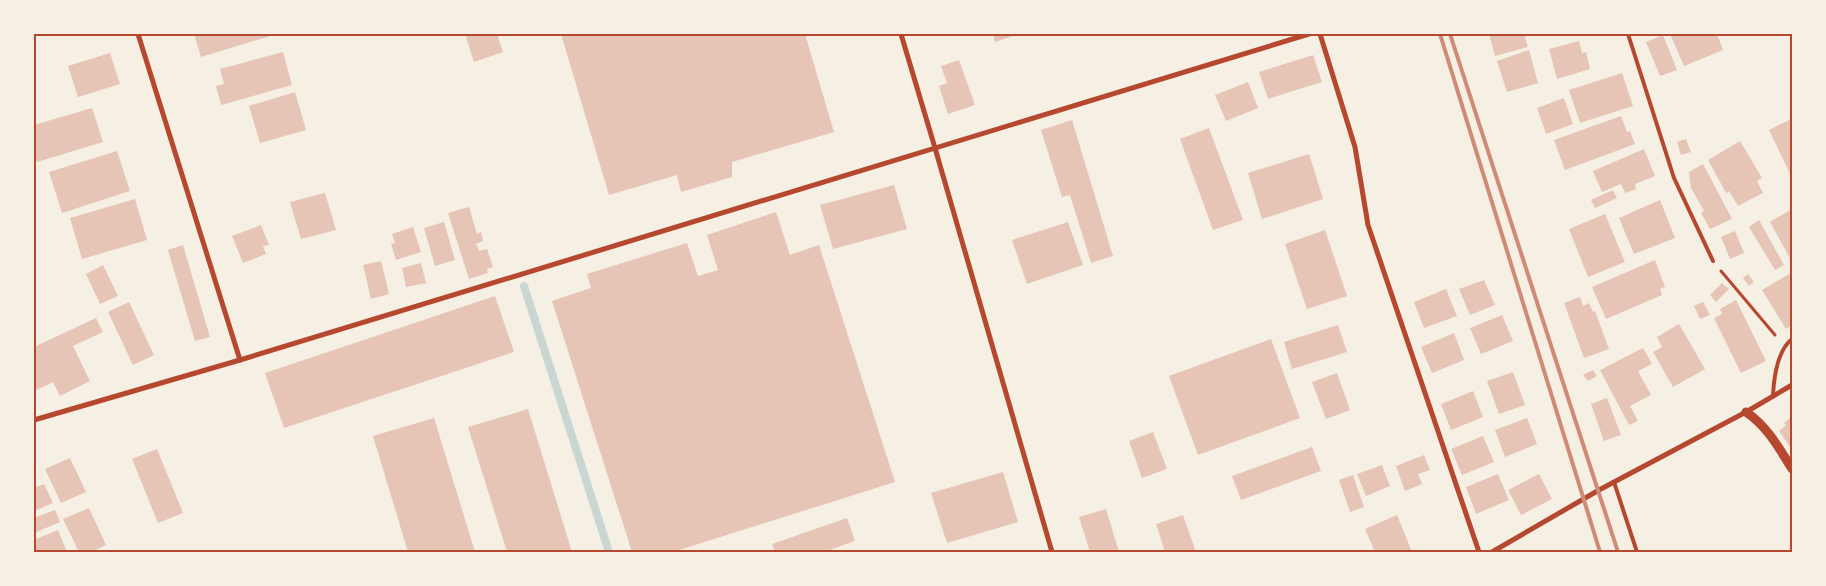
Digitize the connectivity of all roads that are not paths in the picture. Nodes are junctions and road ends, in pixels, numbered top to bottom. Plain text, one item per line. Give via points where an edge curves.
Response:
1 (138, 34) edge
2 (901, 34) edge
3 (1309, 34) edge
4 (1320, 34) edge
5 (1628, 34) edge
6 (935, 148) junction
7 (1713, 261) road end
8 (1792, 339) edge
9 (240, 360) junction
10 (1792, 385) edge
11 (1773, 395) junction
12 (1746, 412) junction
13 (34, 420) edge
14 (1792, 469) edge
15 (1614, 482) junction
16 (1052, 552) edge
17 (1479, 552) edge
18 (1492, 552) edge
19 (1637, 552) edge

1 - 9 street
2 - 6 street
3 - 6 street
4 - 17 street via 1355,147 1368,225
5 - 7 lane via 1674,178
6 - 9 street
6 - 16 street
8 - 11 lane via 1784,345 1774,378
9 - 13 street
10 - 11 street
11 - 12 street
12 - 14 street via 1758,420
12 - 15 street
15 - 18 street
15 - 19 lane

